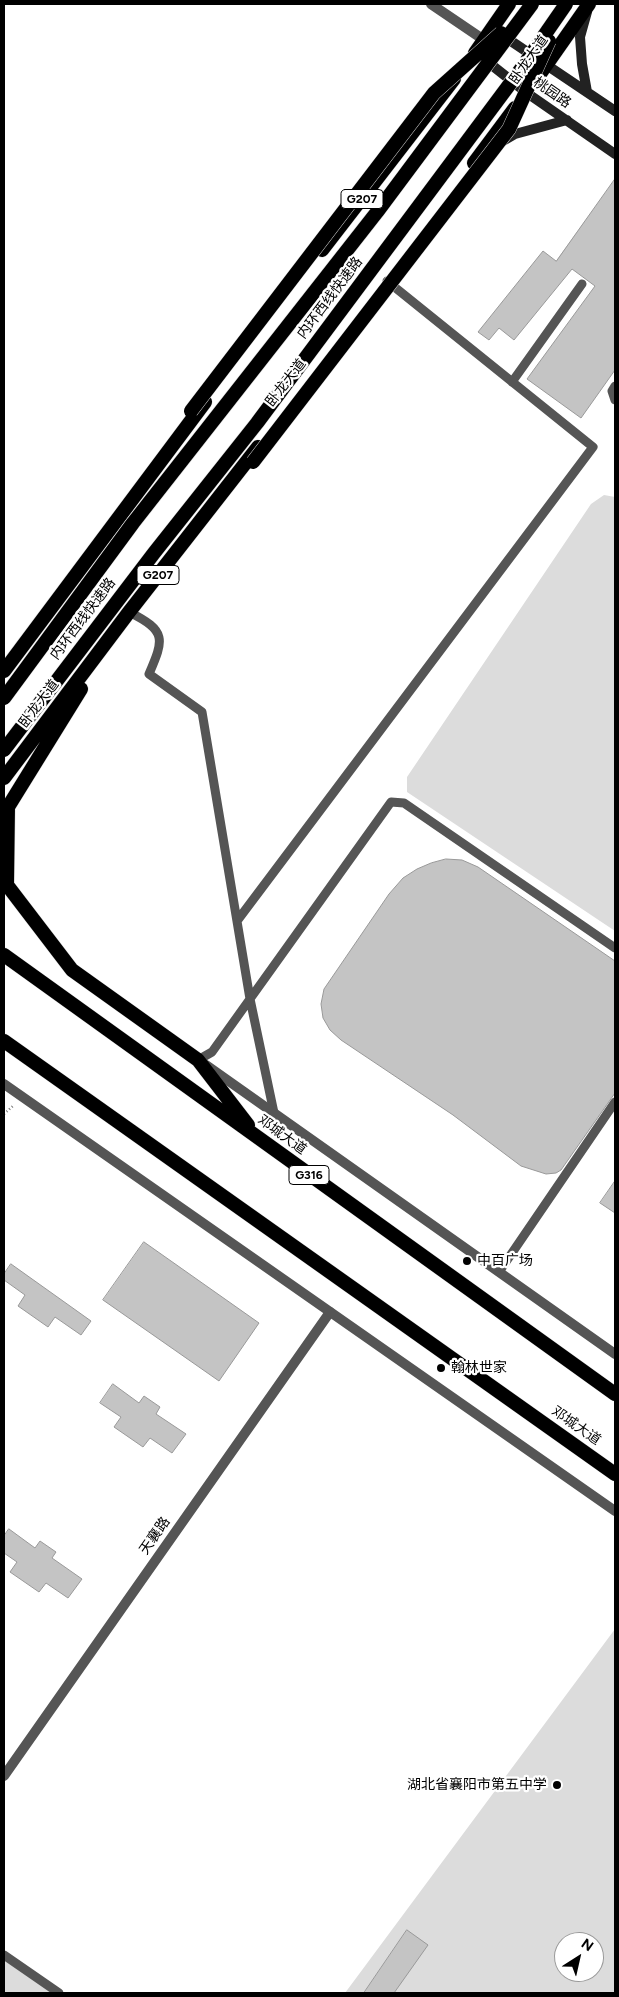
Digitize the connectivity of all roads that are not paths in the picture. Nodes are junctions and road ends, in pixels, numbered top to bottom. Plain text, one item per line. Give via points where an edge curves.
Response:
1 (431, 4) edge
2 (509, 4) edge
3 (526, 4) edge
4 (532, 4) edge
5 (566, 4) edge
6 (572, 4) edge
7 (589, 4) edge
8 (492, 28) junction
9 (484, 40) junction
10 (475, 52) junction
11 (547, 64) junction
12 (587, 92) junction
13 (527, 93) junction
14 (615, 111) edge
15 (567, 120) junction
16 (615, 154) edge
17 (481, 155) junction
18 (386, 280) junction
19 (582, 284) dead end
20 (512, 382) junction
21 (615, 386) edge
22 (615, 400) edge
23 (172, 556) junction
24 (80, 570) junction
25 (129, 612) junction
26 (21, 648) junction
27 (4, 661) edge
28 (4, 671) edge
29 (4, 698) edge
30 (4, 750) edge
31 (4, 778) edge
32 (237, 921) junction
33 (615, 948) edge
34 (4, 955) edge
35 (250, 998) junction
36 (4, 1041) edge
37 (198, 1060) junction
38 (4, 1084) edge
39 (615, 1102) edge
40 (274, 1113) junction
41 (257, 1137) junction
42 (499, 1272) junction
43 (330, 1312) junction
44 (615, 1354) edge
45 (615, 1394) edge
46 (615, 1474) edge
47 (615, 1511) edge
48 (4, 1776) edge
49 (4, 1954) edge
50 (59, 1993) edge

1 - 9 street
2 - 8 highway, G207
3 - 24 highway, bridge via 496,40 434,93 142,475
4 - 29 highway, 内环西线快速路, bridge via 377,212 132,523
5 - 30 highway, 内环西线快速路, bridge via 257,423 154,552
6 - 23 highway, bridge via 547,44 509,128 224,500
7 - 11 highway, 卧龙大道 / G207
7 - 12 main road via 580,37
8 - 9 highway, G207
8 - 11 main road, 桃园路
9 - 10 highway, G207
10 - 13 main road, 桃园路
10 - 24 highway, G207
11 - 12 main road, 桃园路
11 - 13 highway, 卧龙大道 / G207
12 - 14 main road, 桃园路
13 - 15 main road, 桃园路
13 - 17 highway, 卧龙大道 / G207
15 - 16 main road, 桃园路
15 - 17 main road via 515,134
17 - 18 highway, 卧龙大道 / G207
18 - 20 lane
18 - 23 highway, 卧龙大道 / G207
19 - 20 lane
20 - 32 lane via 593,447
21 - 22 lane via 612,391
23 - 25 highway, 卧龙大道 / G207
24 - 26 highway, G207
25 - 31 highway, 卧龙大道 / G207
25 - 32 lane via 146,620 158,633 160,646 149,674 202,712
25 - 37 highway via 8,807 7,884 72,970
26 - 27 highway
26 - 28 highway, G207
32 - 35 lane
33 - 35 lane via 404,803 391,802
34 - 41 highway, 邓城大道 / G316
35 - 37 lane via 212,1052
35 - 40 lane
36 - 46 highway, 邓城大道
37 - 40 street
37 - 41 highway
38 - 43 street
39 - 42 lane
40 - 42 street
41 - 45 highway, 邓城大道 / G316
42 - 44 street
43 - 47 street
43 - 48 street, 天襄路
49 - 50 lane

